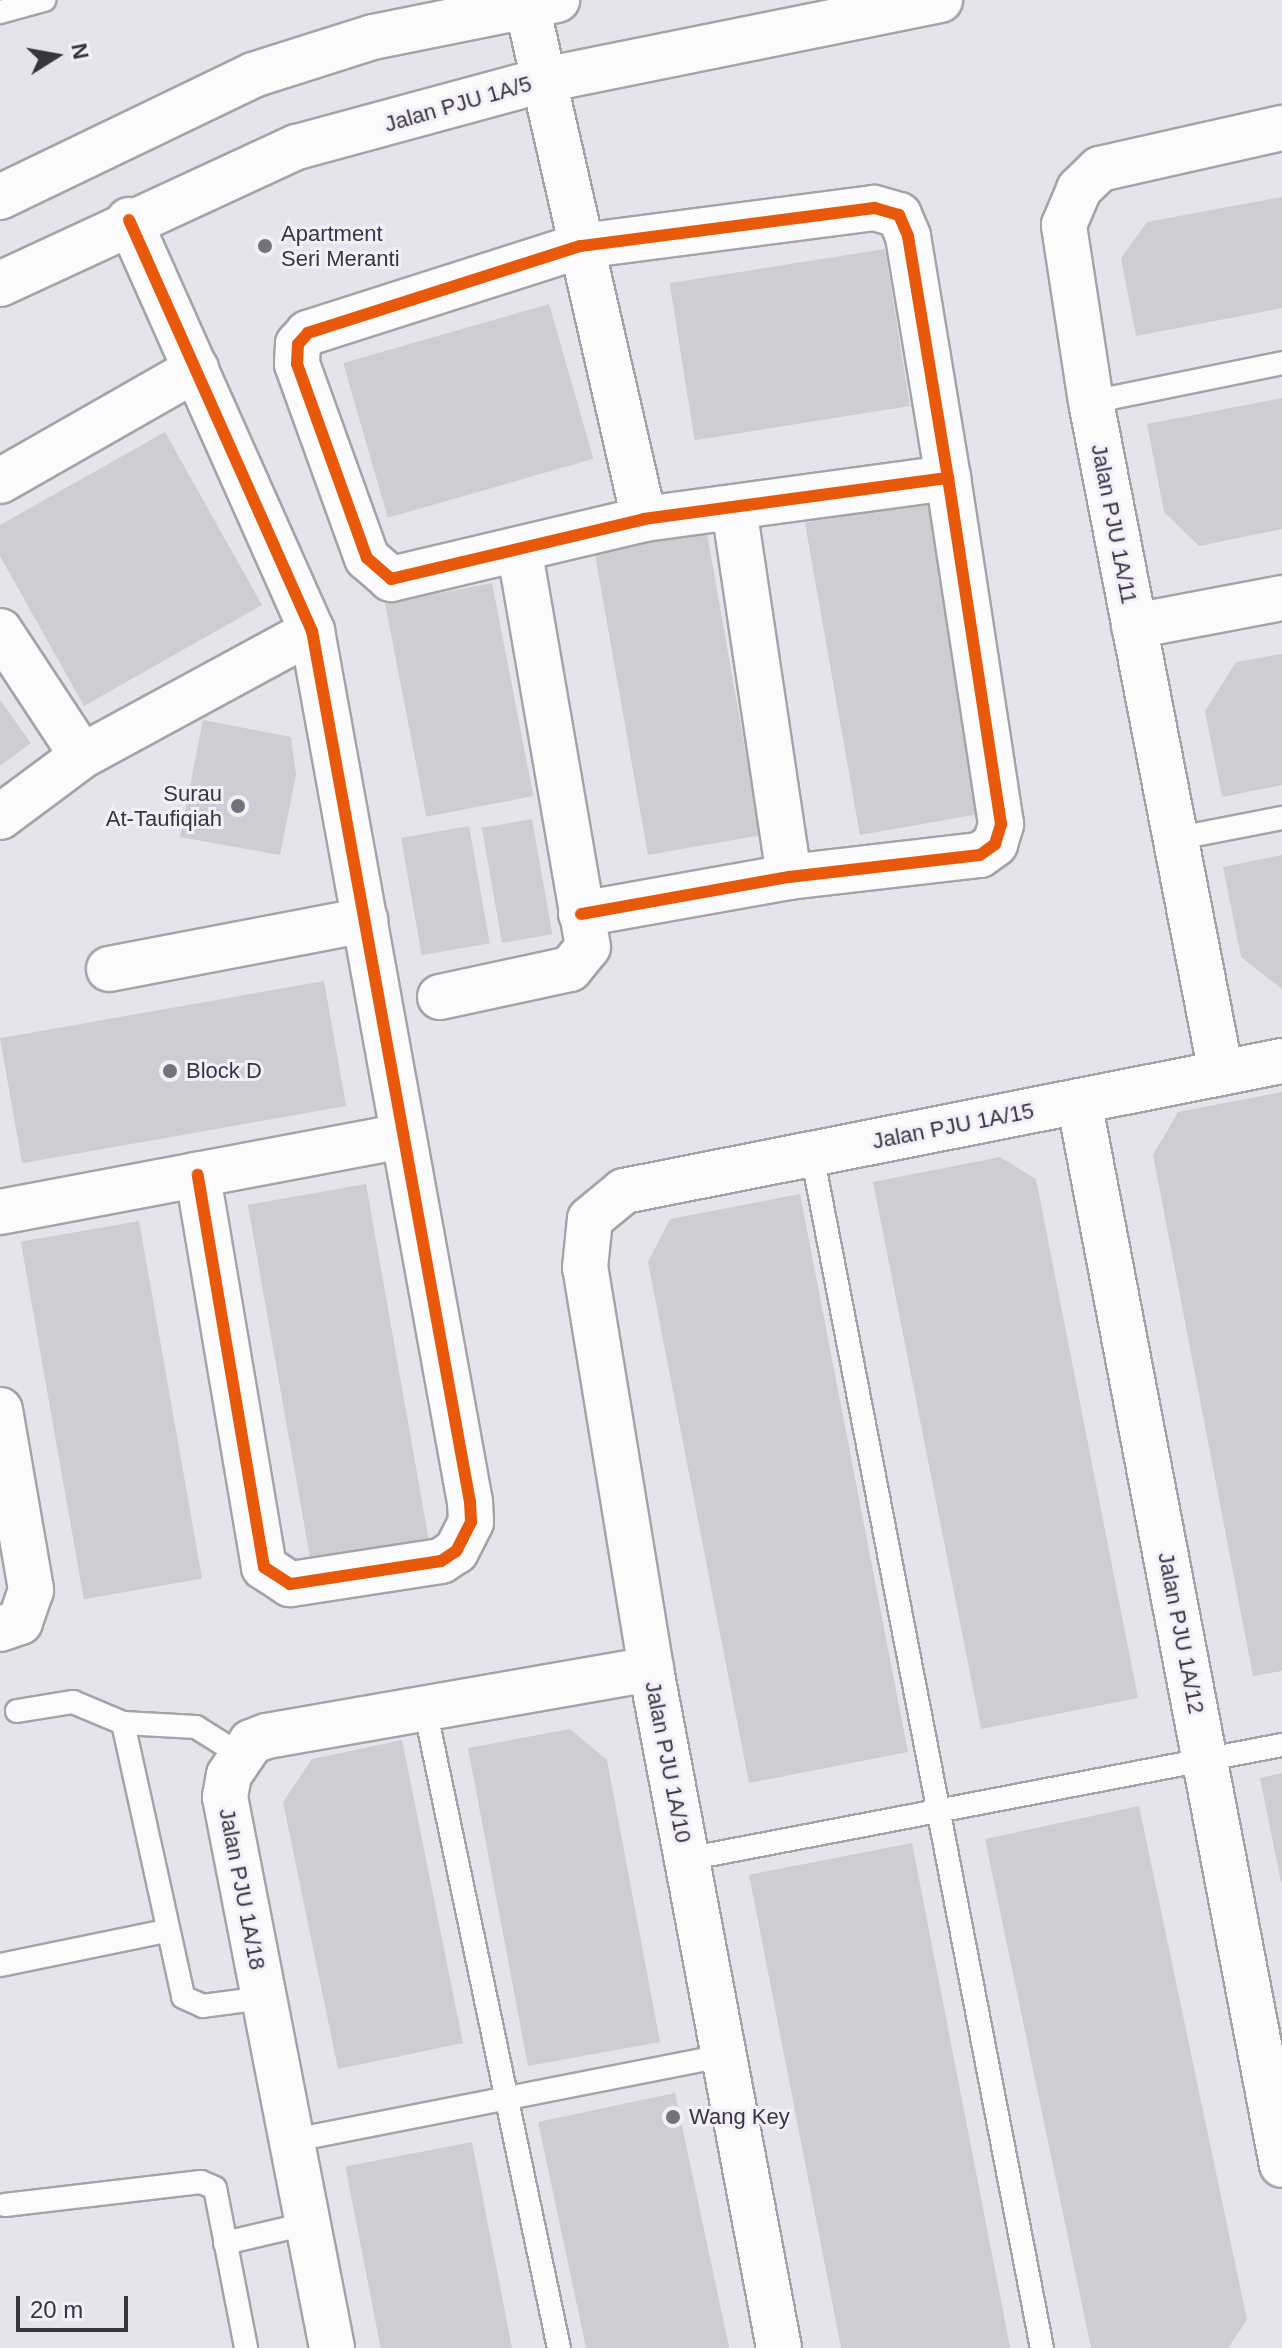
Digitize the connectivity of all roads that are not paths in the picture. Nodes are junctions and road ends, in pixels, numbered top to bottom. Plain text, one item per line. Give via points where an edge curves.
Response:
1 (44, 0) edge
2 (940, 0) edge
3 (542, 3) edge
4 (0, 12) edge
5 (544, 80) junction
6 (1282, 128) edge
7 (0, 197) edge
8 (129, 220) junction
9 (580, 246) junction
10 (0, 284) edge
11 (1282, 363) edge
12 (196, 369) junction
13 (1091, 402) junction
14 (948, 478) junction
15 (0, 481) edge
16 (734, 508) junction
17 (644, 519) junction
18 (520, 553) junction
19 (1282, 598) edge
20 (1134, 626) junction
21 (0, 631) edge
22 (312, 631) junction
23 (82, 756) junction
24 (0, 817) edge
25 (1282, 818) edge
26 (1174, 839) junction
27 (789, 877) junction
28 (581, 914) junction
29 (365, 920) junction
30 (109, 969) dead end
31 (440, 997) dead end
32 (1282, 1061) edge
33 (1221, 1073) junction
34 (1079, 1101) junction
35 (403, 1136) junction
36 (812, 1154) junction
37 (198, 1175) junction
38 (624, 1191) joint
39 (0, 1212) edge
40 (0, 1410) edge
41 (0, 1629) edge
42 (651, 1669) junction
43 (425, 1709) junction
44 (17, 1711) dead end
45 (123, 1723) junction
46 (1282, 1745) edge
47 (239, 1754) junction
48 (1206, 1760) junction
49 (935, 1811) junction
50 (687, 1859) junction
51 (165, 1931) junction
52 (0, 1965) edge
53 (263, 1998) junction
54 (723, 2056) junction
55 (507, 2098) junction
56 (289, 2141) junction
57 (1282, 2165) edge
58 (5, 2205) dead end
59 (306, 2224) junction
60 (225, 2243) junction
61 (246, 2348) edge
62 (332, 2348) edge
63 (559, 2348) edge
64 (779, 2348) edge
65 (1042, 2348) edge

1 - 4 lane
2 - 5 street, Jalan PJU 1A/5
3 - 5 street
3 - 7 street via 373,37 253,75
5 - 8 street, Jalan PJU 1A/5 via 297,147
5 - 9 street
6 - 13 street, Jalan PJU 1A/11 via 1128,157 1079,189 1064,225 1065,260
8 - 10 street, Jalan PJU 1A/5
8 - 12 street
9 - 14 street via 874,208 899,215
9 - 17 street
9 - 18 street via 308,333 298,344 297,364 376,571 391,579
11 - 13 lane
12 - 15 street
12 - 22 street
13 - 20 street, Jalan PJU 1A/11
14 - 16 street
14 - 27 street via 1001,824 995,844 980,855
16 - 17 street
16 - 27 street
17 - 18 street
18 - 28 street
19 - 20 street
20 - 26 street, Jalan PJU 1A/11
21 - 23 street
22 - 23 street
22 - 29 street
23 - 24 street
25 - 26 lane
26 - 33 street, Jalan PJU 1A/11
27 - 28 street
28 - 31 street via 588,947 570,969
29 - 30 street
29 - 35 street
32 - 33 street, Jalan PJU 1A/15
33 - 34 street, Jalan PJU 1A/15
34 - 36 street, Jalan PJU 1A/15
34 - 48 street, Jalan PJU 1A/12
35 - 37 street
35 - 37 street via 470,1502 464,1538 441,1561 290,1584 264,1567
36 - 38 street, Jalan PJU 1A/15
36 - 49 lane
37 - 39 street
38 - 42 street, Jalan PJU 1A/10 via 590,1219 585,1268
40 - 41 street via 31,1590 20,1622
42 - 43 street
42 - 50 street, Jalan PJU 1A/10
43 - 47 street via 267,1736
43 - 55 lane
44 - 45 lane via 73,1702
45 - 47 lane via 196,1727
45 - 51 lane
46 - 48 lane
47 - 53 street, Jalan PJU 1A/18 via 225,1797
48 - 49 lane
48 - 57 street, Jalan PJU 1A/12
49 - 50 lane
49 - 65 lane
50 - 54 street, Jalan PJU 1A/10
51 - 52 lane
51 - 53 lane via 183,1997 203,2006
53 - 56 street, Jalan PJU 1A/18
54 - 55 lane
54 - 64 street, Jalan PJU 1A/10
55 - 56 lane
55 - 63 lane
56 - 59 street, Jalan PJU 1A/18
58 - 60 lane via 201,2182 215,2188
59 - 60 lane
59 - 62 street, Jalan PJU 1A/18
60 - 61 lane

